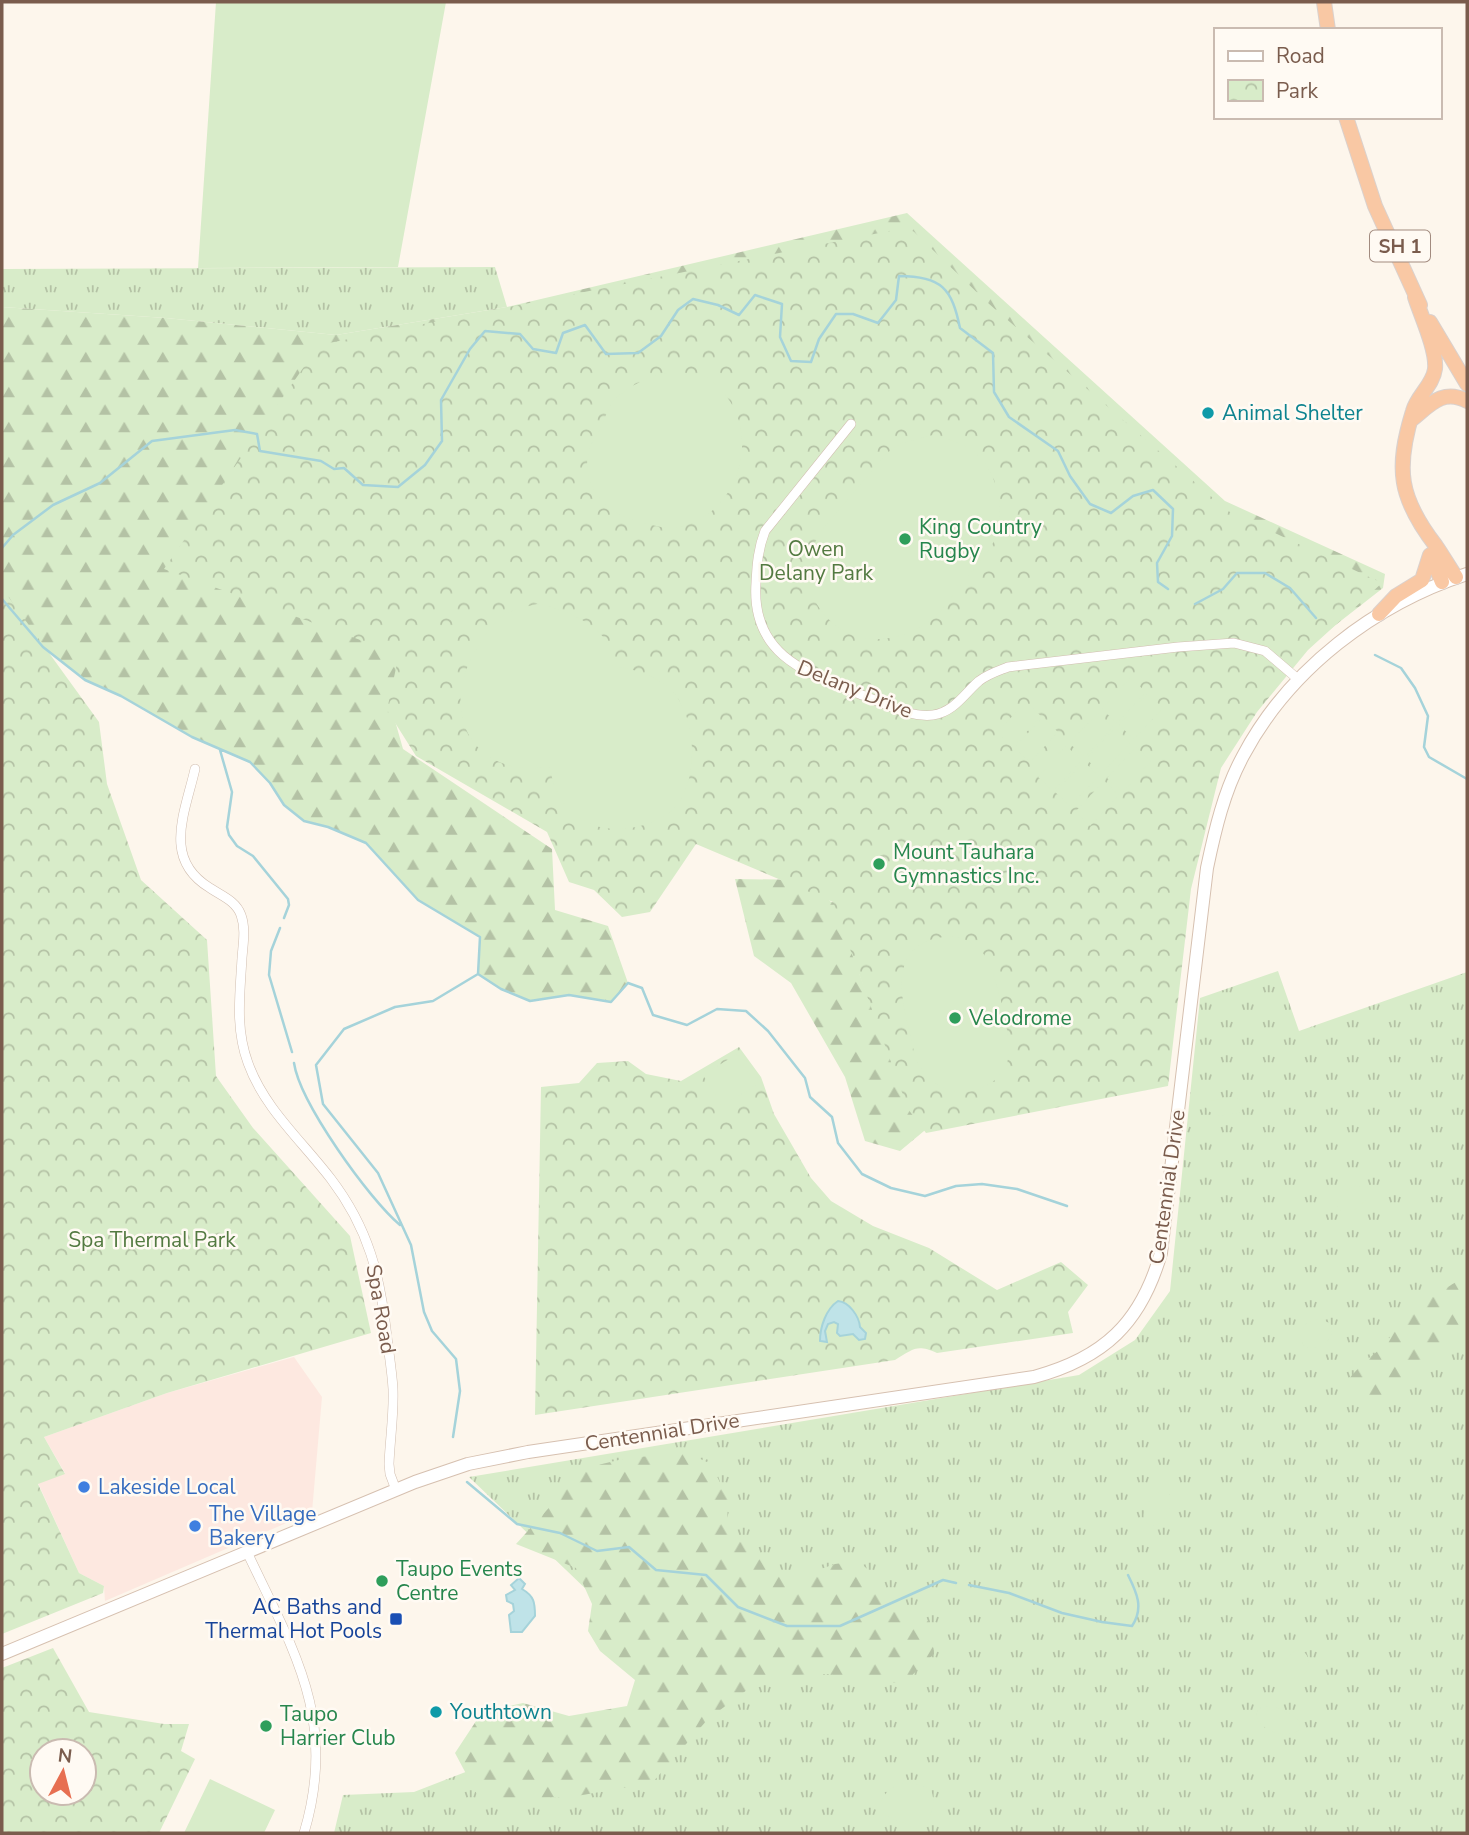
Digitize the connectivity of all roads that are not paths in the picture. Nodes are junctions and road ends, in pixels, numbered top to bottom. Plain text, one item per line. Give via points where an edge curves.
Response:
1 (1324, 2) edge
2 (1330, 2) edge
3 (1328, 28) edge
4 (1334, 28) edge
5 (1347, 119) edge
6 (1354, 119) edge
7 (1415, 297) junction
8 (1467, 366) edge
9 (1467, 384) edge
10 (1467, 401) edge
11 (1410, 421) junction
12 (851, 424) dead end
13 (1427, 537) junction
14 (1430, 555) junction
15 (1455, 578) edge
16 (1379, 614) junction
17 (1299, 680) junction
18 (195, 769) dead end
19 (396, 1490) junction
20 (247, 1552) junction
21 (2, 1654) edge
22 (304, 1833) edge

1 - 3 highway
2 - 4 highway
5 - 7 highway, SH 1 via 1375,206
6 - 8 highway, SH 1 via 1387,219 1424,297
7 - 9 highway, SH 1
7 - 11 highway via 1436,366
10 - 11 highway via 1440,397
11 - 13 highway via 1402,452 1403,477 1409,502
12 - 17 street, Delany Drive via 765,531 758,549 758,621 788,661 810,675 923,716 947,711 989,674 1008,667 1178,647 1234,643 1256,648
13 - 14 highway
13 - 15 highway
14 - 15 highway
14 - 16 highway via 1422,580 1396,596
15 - 16 main road, Centennial Drive
16 - 17 main road, Centennial Drive
17 - 19 main road, Centennial Drive via 1243,756 1222,808 1203,892 1161,1253 1147,1294 1111,1341 1078,1362 1034,1377 528,1452 439,1472
18 - 19 street, Spa Road via 180,849 193,877 234,904 242,916 238,1016 246,1058 267,1100 357,1216 369,1246 382,1293 393,1389 389,1464
19 - 20 main road
20 - 21 main road
20 - 22 street via 297,1661 314,1716 316,1783

